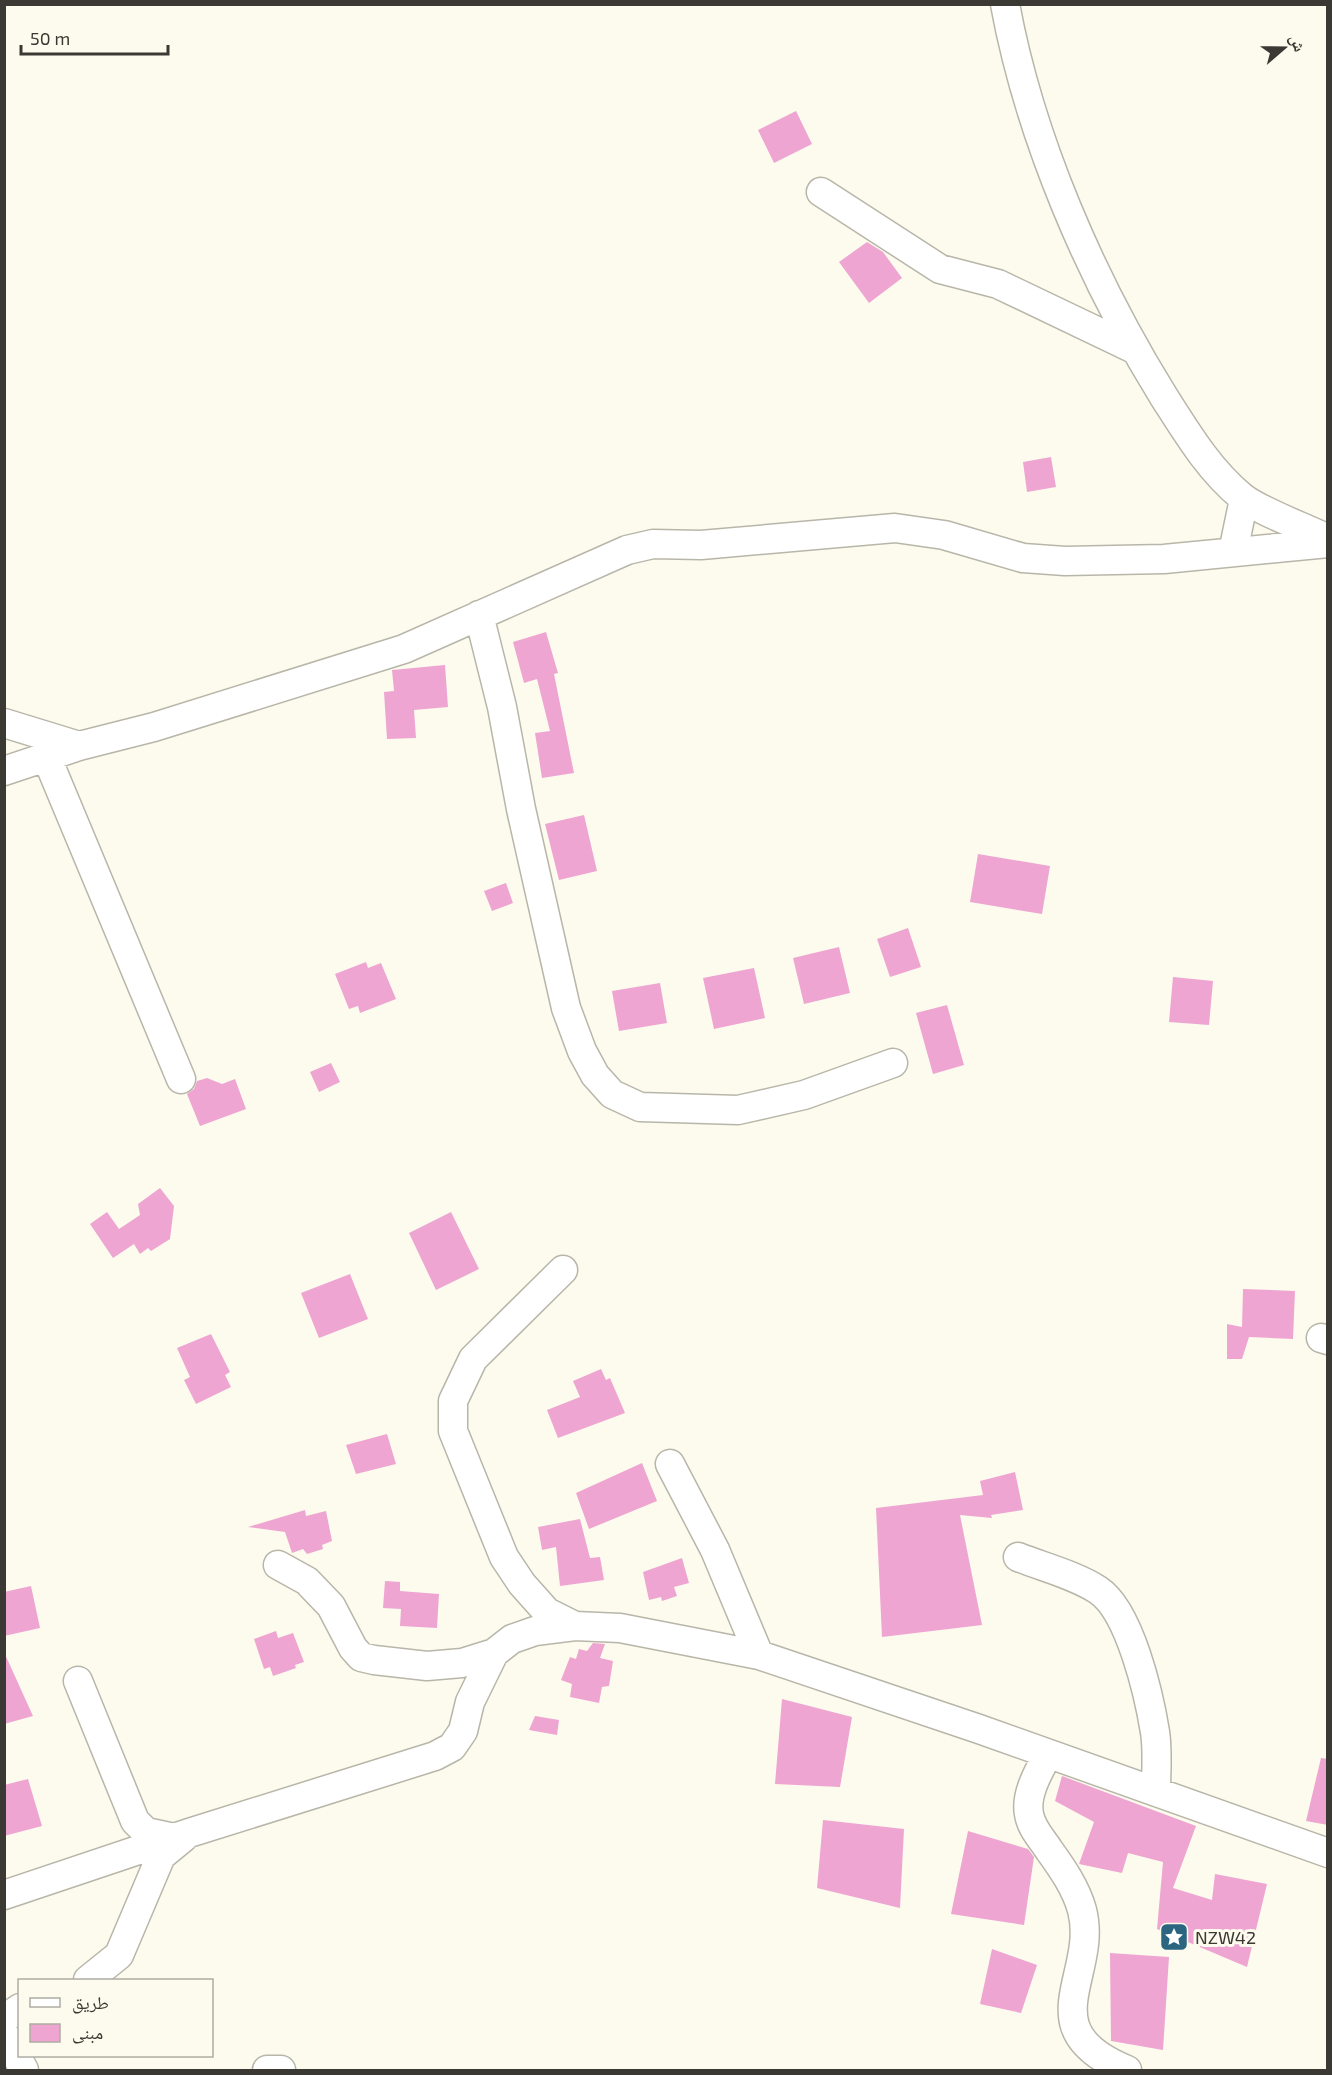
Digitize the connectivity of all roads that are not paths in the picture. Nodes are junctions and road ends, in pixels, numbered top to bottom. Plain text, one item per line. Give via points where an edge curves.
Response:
1 (1005, 4) edge
2 (821, 192) dead end
3 (1134, 349) junction
4 (1244, 499) junction
5 (1328, 539) edge
6 (1328, 543) edge
7 (1233, 552) junction
8 (478, 615) junction
9 (4, 723) edge
10 (79, 746) junction
11 (47, 758) junction
12 (4, 771) edge
13 (894, 1063) dead end
14 (181, 1079) dead end
15 (563, 1270) dead end
16 (670, 1464) dead end
17 (1018, 1557) dead end
18 (278, 1565) dead end
19 (575, 1626) junction
20 (494, 1653) junction
21 (759, 1655) junction
22 (78, 1681) dead end
23 (1048, 1754) junction
24 (1155, 1791) junction
25 (181, 1835) junction
26 (1328, 1853) edge
27 (4, 1895) edge
28 (89, 1979) edge
29 (8, 2021) edge
30 (18, 2052) edge
31 (267, 2070) edge
32 (281, 2070) edge
33 (1127, 2070) edge

1 - 3 street via 1014,53 1034,116 1081,243
2 - 3 street via 940,269 998,284
3 - 4 street via 1186,433 1213,469
4 - 5 street
4 - 7 street
6 - 7 street
7 - 8 street via 1164,559 1065,561 1023,558 944,536 895,528 700,545 653,544 627,550
8 - 10 street via 404,649 154,727
8 - 13 street via 502,707 566,1008 582,1051 595,1075 612,1094 640,1107 738,1110 804,1095
9 - 10 street
10 - 11 street
11 - 12 street
11 - 14 street
15 - 19 street via 473,1359 453,1401 453,1431 504,1557 547,1612
16 - 21 street via 715,1550
17 - 24 street via 1098,1590 1113,1603 1132,1647 1155,1733
18 - 20 street via 307,1581 331,1606 361,1657 427,1666 462,1663
19 - 20 street via 535,1631 512,1639
19 - 21 street via 620,1628
20 - 25 street via 470,1702 463,1731 452,1748
21 - 23 street
22 - 25 street via 135,1821 146,1832
23 - 24 street
23 - 33 street via 1030,1795 1029,1814 1034,1830 1071,1885 1082,1910 1085,1930 1072,1999 1073,2019 1090,2050
24 - 26 street
25 - 27 street
25 - 28 street via 161,1856 119,1955
29 - 30 street
31 - 32 street

